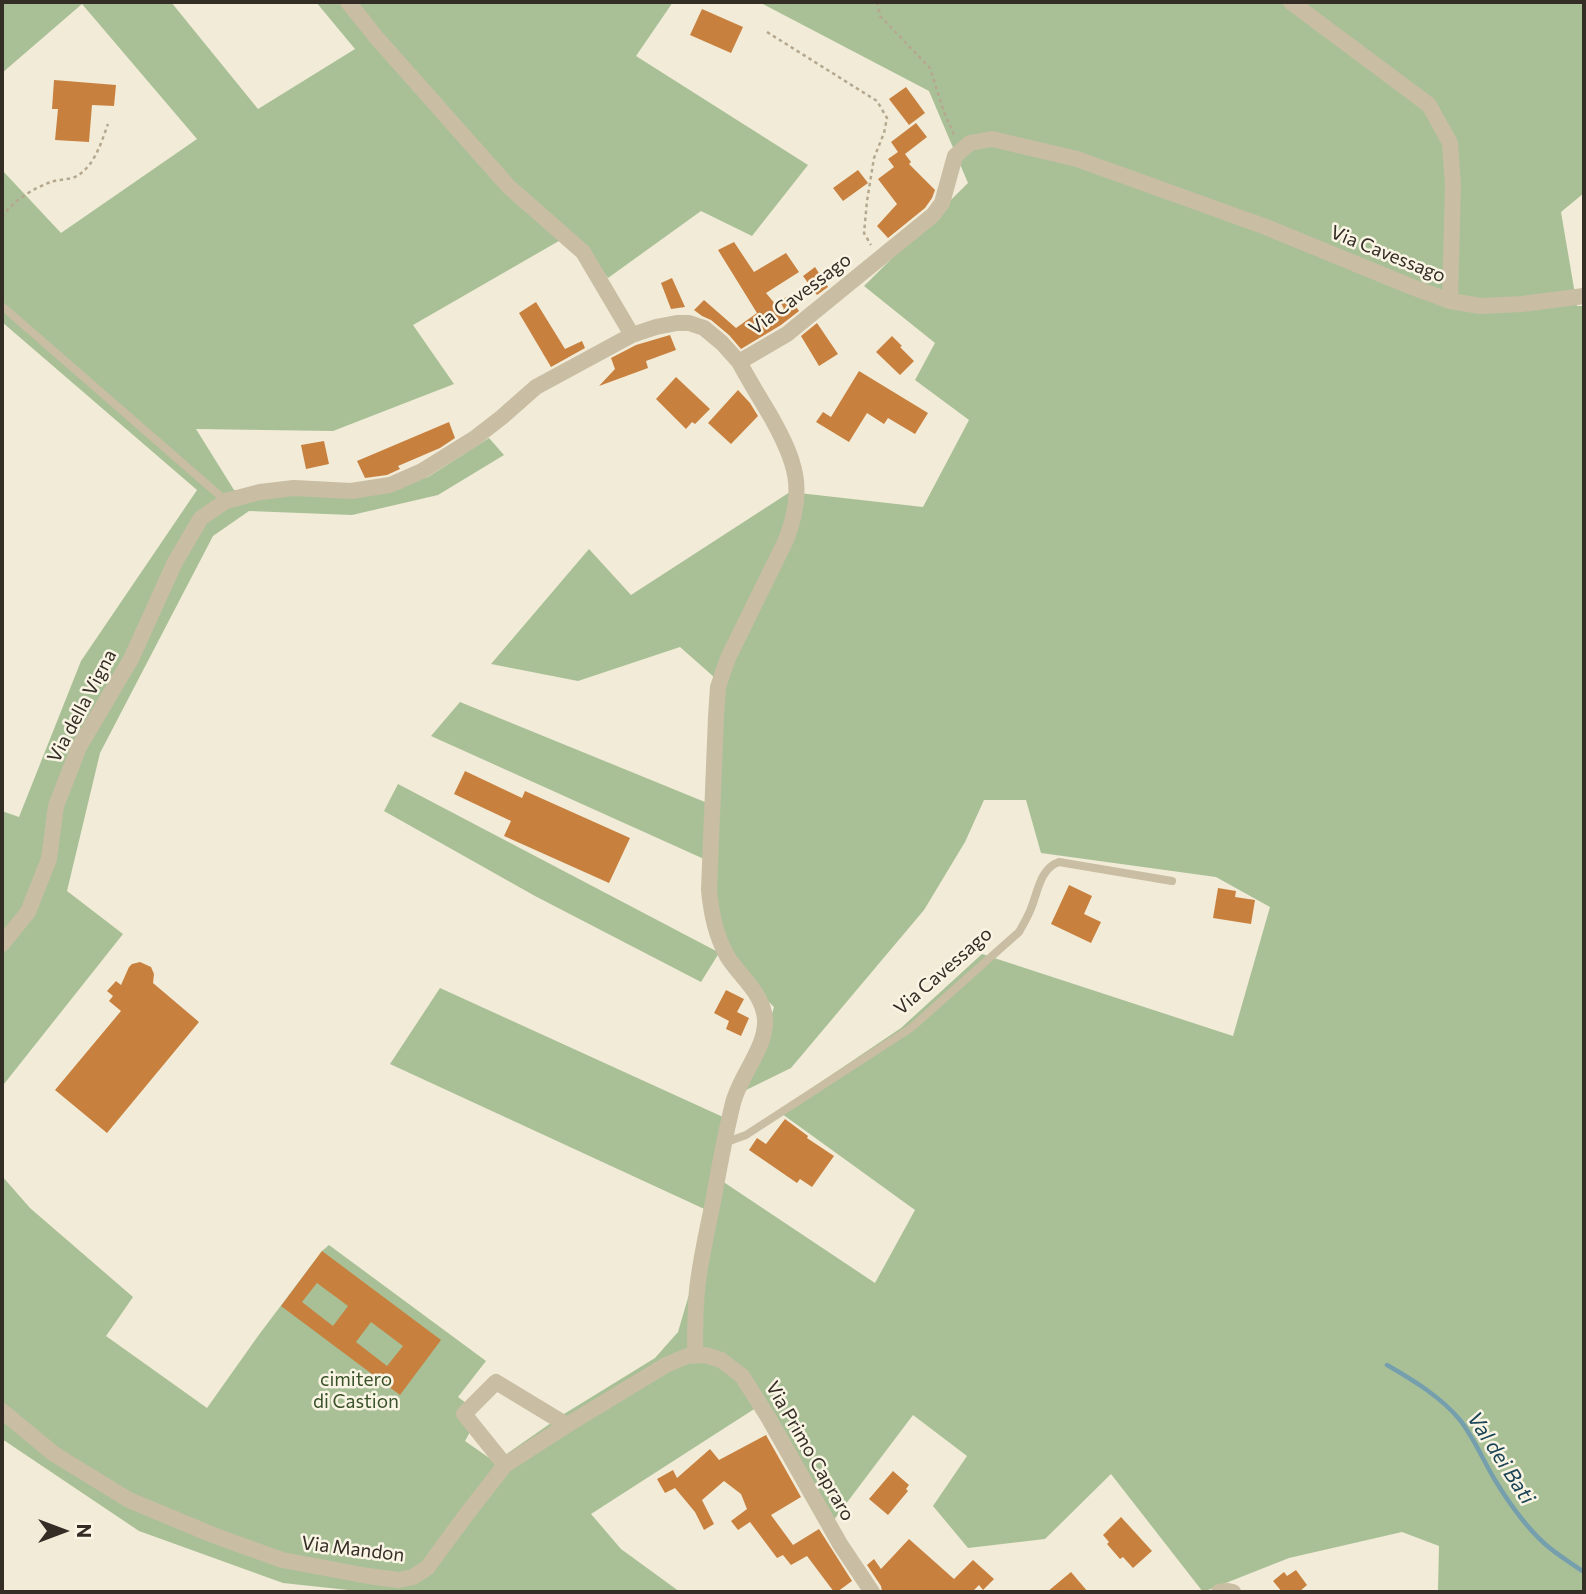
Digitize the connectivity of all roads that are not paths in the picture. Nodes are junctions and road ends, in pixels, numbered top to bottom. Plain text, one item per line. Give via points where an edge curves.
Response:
1 (348, 2) edge
2 (1291, 2) edge
3 (1584, 296) edge
4 (1450, 301) junction
5 (2, 306) edge
6 (632, 335) junction
7 (739, 362) junction
8 (226, 501) junction
9 (1172, 881) dead end
10 (2, 943) edge
11 (724, 1143) junction
12 (695, 1354) junction
13 (2, 1411) edge
14 (567, 1425) junction
15 (505, 1465) junction
16 (872, 1592) edge
17 (1219, 1592) edge
18 (1233, 1592) edge

1 - 6 street via 509,187 583,252
2 - 4 street via 1429,105 1450,143
3 - 4 street, Via Cavessago via 1481,306
4 - 7 street, Via Cavessago via 1266,227 1077,159 992,139 970,143 955,156 938,210 787,334
5 - 8 lane
6 - 7 street, Via della Vigna via 689,323 704,328
6 - 8 street, Via della Vigna via 536,387 475,438 390,485 351,491 293,488
7 - 11 street via 792,459 797,498 786,540 725,665 716,703 710,904 727,955 757,995 765,1019 762,1038 736,1092
8 - 10 street, Via della Vigna via 201,518 175,562 131,659 79,747 56,806 49,859 28,912
9 - 11 lane, Via Cavessago via 1051,864 1019,932 911,1028 746,1135
11 - 12 street via 699,1277
12 - 14 street, Via Mandon via 666,1365
12 - 16 street, Via Primo Capraro via 714,1356 742,1376
13 - 15 street, Via Mandon via 54,1454 129,1500 282,1560 399,1580 428,1568
14 - 15 street, Via Mandon
14 - 15 street via 496,1382 464,1414
17 - 18 street

